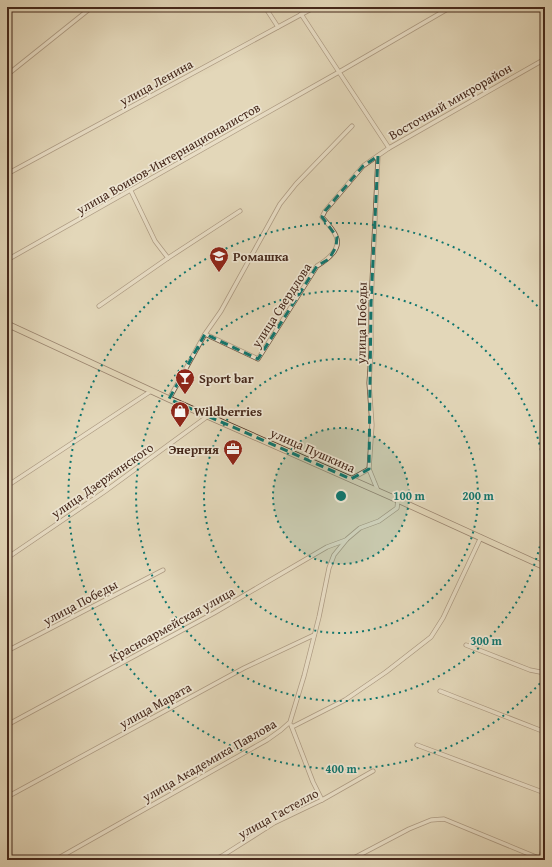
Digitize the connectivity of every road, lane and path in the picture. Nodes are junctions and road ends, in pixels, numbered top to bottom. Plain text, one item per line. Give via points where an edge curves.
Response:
1 (92, 7) edge
2 (265, 7) edge
3 (315, 7) edge
4 (451, 7) edge
5 (301, 14) junction
6 (278, 27) junction
7 (545, 58) edge
8 (339, 72) junction
9 (7, 75) edge
10 (352, 126) dead end
11 (389, 148) junction
12 (378, 156) junction
13 (7, 174) edge
14 (131, 191) junction
15 (240, 211) dead end
16 (168, 258) junction
17 (7, 260) edge
18 (99, 306) dead end
19 (7, 324) edge
20 (205, 334) junction
21 (152, 390) junction
22 (169, 399) junction
23 (208, 416) junction
24 (369, 469) junction
25 (351, 479) junction
26 (7, 486) edge
27 (378, 491) junction
28 (398, 500) junction
29 (481, 537) junction
30 (347, 539) junction
31 (7, 558) edge
32 (545, 567) edge
33 (163, 570) dead end
34 (314, 636) junction
35 (466, 645) dead end
36 (7, 651) edge
37 (545, 673) edge
38 (440, 691) dead end
39 (290, 722) junction
40 (7, 725) edge
41 (292, 727) junction
42 (545, 732) edge
43 (417, 745) dead end
44 (373, 771) dead end
45 (545, 793) edge
46 (7, 797) edge
47 (322, 800) junction
48 (545, 842) edge
49 (540, 859) edge
50 (55, 860) edge
51 (213, 860) edge
52 (350, 860) edge

1 - 9 street
2 - 6 street
3 - 5 street, улица Ленина
4 - 8 street
5 - 6 street, улица Ленина
5 - 8 street, Восточный микрорайон
6 - 13 street, улица Ленина
7 - 11 street, Восточный микрорайон
8 - 11 street, Восточный микрорайон
8 - 14 street, улица Воинов-Интернационалистов
10 - 20 street via 301,178 280,204 221,311
11 - 12 street, улица Свердлова
12 - 20 street, улица Свердлова via 363,166 325,211 322,217 337,238 336,247 329,259 317,266 258,359
12 - 24 street, улица Победы via 371,303 369,384 372,425
14 - 16 street via 155,241
14 - 17 street, улица Воинов-Интернационалистов
15 - 16 street
16 - 18 street
19 - 21 main road, улица Пушкина
20 - 22 street
21 - 22 main road, улица Пушкина
21 - 26 street
22 - 23 main road, улица Пушкина
23 - 25 main road, улица Пушкина
23 - 31 street, улица Дзержинского via 104,492
24 - 25 street
24 - 27 street
25 - 27 main road, улица Пушкина
27 - 28 main road, улица Пушкина
28 - 29 main road, улица Пушкина
28 - 30 street, улица Академика Павлова via 397,508 379,521 360,528
29 - 32 main road, улица Пушкина
29 - 41 street via 443,618 431,637 345,700
30 - 34 street, улица Академика Павлова via 334,555 329,568
30 - 40 street, Красноармейская улица via 327,547 214,613
33 - 36 street, улица Победы
34 - 39 street, улица Академика Павлова
34 - 46 street, улица Марата via 244,668
35 - 37 street via 530,670
38 - 42 street
39 - 41 street
39 - 50 street, улица Академика Павлова via 267,740
41 - 47 street
43 - 45 street
44 - 47 street, улица Гастелло
47 - 51 street, улица Гастелло via 274,824
48 - 49 street
49 - 52 street via 444,820 431,820 409,828

